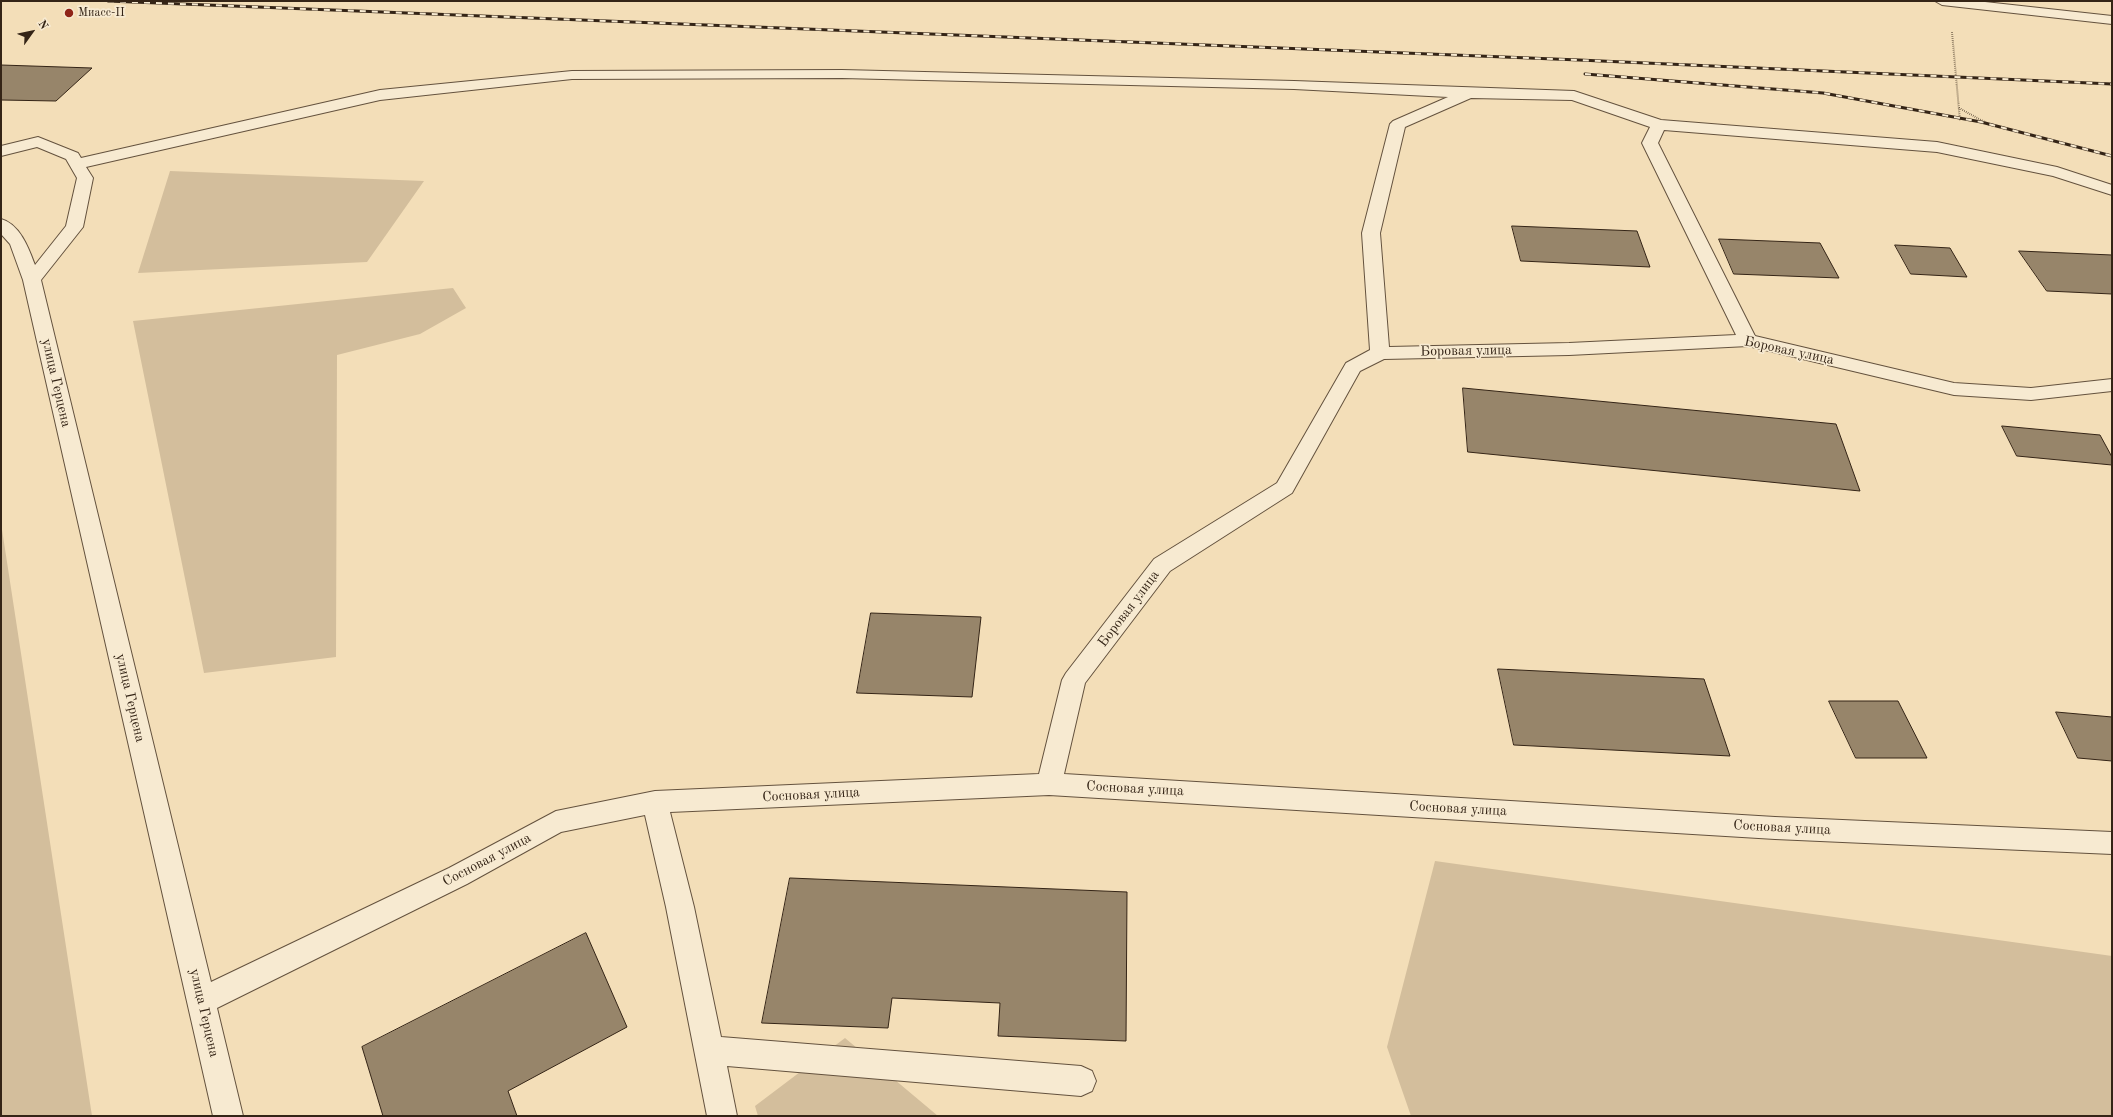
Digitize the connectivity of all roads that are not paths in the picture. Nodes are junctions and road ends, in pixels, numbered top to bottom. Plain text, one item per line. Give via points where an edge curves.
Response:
1 (1946, 2) edge
2 (2112, 20) edge
3 (1469, 93) junction
4 (1659, 125) junction
5 (1, 151) edge
6 (77, 164) junction
7 (2112, 190) edge
8 (1, 224) edge
9 (32, 280) junction
10 (1748, 340) junction
11 (1380, 353) junction
12 (2112, 385) edge
13 (1049, 784) junction
14 (655, 802) junction
15 (2112, 843) edge
16 (202, 1002) junction
17 (708, 1050) junction
18 (1081, 1081) dead end
19 (228, 1116) edge
20 (722, 1116) edge

1 - 2 street
3 - 4 street via 1574,96
3 - 6 street via 1294,85 842,74 572,75 380,94
3 - 11 street via 1398,124 1371,232
4 - 7 street via 1937,147 2057,172
4 - 10 street via 1650,143
5 - 6 street via 38,142 72,156
6 - 9 street via 85,178 74,227
8 - 9 street, улица Герцена via 18,243
9 - 16 street, улица Герцена
10 - 11 street, Боровая улица via 1569,349
10 - 12 street, Боровая улица via 1954,389 2031,394
11 - 13 street, Боровая улица via 1353,367 1285,488 1162,566 1074,680
13 - 14 street, Сосновая улица
13 - 15 street, Сосновая улица via 1776,828
14 - 16 street, Сосновая улица via 556,822 458,876
14 - 17 street via 680,907
16 - 19 street, улица Герцена
17 - 18 street
17 - 20 street

